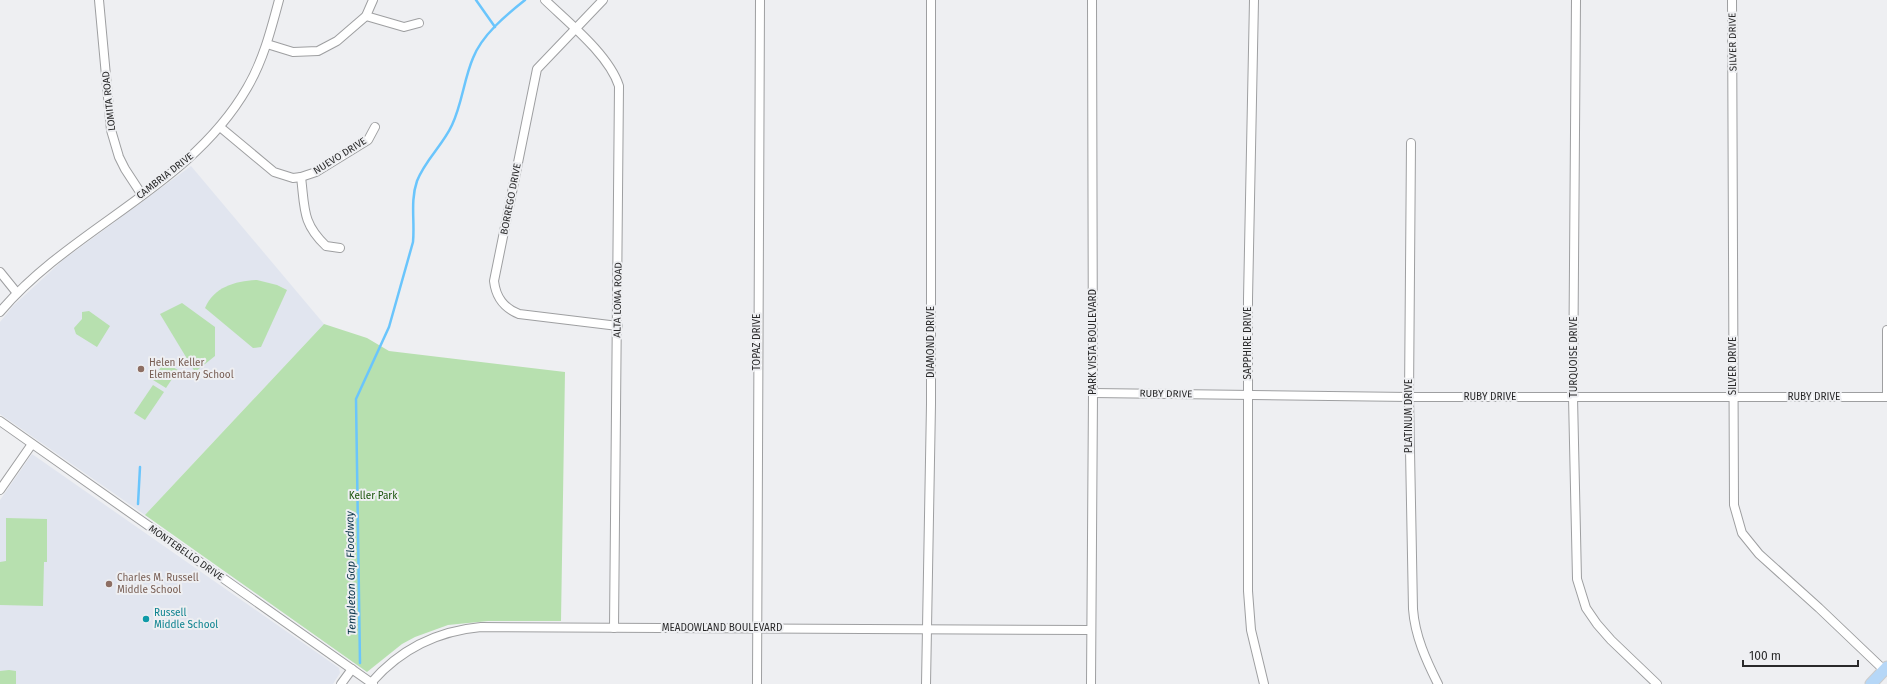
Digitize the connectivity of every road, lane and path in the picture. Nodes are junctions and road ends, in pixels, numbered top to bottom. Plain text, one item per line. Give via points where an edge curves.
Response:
1 (99, 0) edge
2 (279, 0) edge
3 (373, 0) edge
4 (545, 0) edge
5 (603, 0) edge
6 (760, 0) edge
7 (931, 0) edge
8 (1092, 0) edge
9 (1254, 0) edge
10 (1576, 0) edge
11 (1732, 0) edge
12 (366, 16) junction
13 (419, 23) dead end
14 (576, 30) junction
15 (266, 44) junction
16 (220, 127) junction
17 (375, 127) dead end
18 (1411, 143) dead end
19 (301, 178) junction
20 (142, 195) junction
21 (340, 248) dead end
22 (0, 272) edge
23 (18, 294) junction
24 (0, 312) edge
25 (618, 326) junction
26 (1887, 330) edge
27 (1093, 393) junction
28 (1248, 395) junction
29 (1409, 397) junction
30 (1573, 397) junction
31 (1733, 397) junction
32 (1887, 397) edge
33 (0, 421) edge
34 (32, 444) junction
35 (0, 490) edge
36 (614, 628) junction
37 (757, 628) junction
38 (926, 629) junction
39 (1091, 630) junction
40 (1885, 668) edge
41 (352, 669) junction
42 (371, 683) edge
43 (341, 684) edge
44 (756, 684) edge
45 (926, 684) edge
46 (1091, 684) edge
47 (1264, 684) edge
48 (1438, 684) edge
49 (1657, 684) edge
50 (1871, 684) edge

1 - 20 street, LOMITA ROAD via 111,130 125,170
2 - 15 street, CAMBRIA DRIVE
3 - 12 street
4 - 14 street, ALTA LOMA ROAD
5 - 14 street, BORREGO DRIVE
6 - 37 street, TOPAZ DRIVE
7 - 38 street, DIAMOND DRIVE via 931,404
8 - 27 street, PARK VISTA BOULEVARD
9 - 28 street, SAPPHIRE DRIVE
10 - 30 street, TURQUOISE DRIVE
11 - 31 street, SILVER DRIVE
12 - 13 street via 404,27
12 - 15 street via 337,41 318,51 293,52
14 - 25 street, ALTA LOMA ROAD via 607,61 620,86
14 - 25 street, BORREGO DRIVE via 540,65 535,75 495,274 495,289 504,306 519,314
15 - 16 street, CAMBRIA DRIVE via 247,88
16 - 19 street, NUEVO DRIVE via 274,172
16 - 20 street, CAMBRIA DRIVE via 184,162
17 - 19 street, NUEVO DRIVE via 368,140 316,172
18 - 29 street, PLATINUM DRIVE
19 - 21 street via 310,228 326,246
20 - 23 street, CAMBRIA DRIVE via 65,251
22 - 23 street
23 - 24 street, CAMBRIA DRIVE
25 - 36 street, ALTA LOMA ROAD
26 - 32 street
27 - 28 street, RUBY DRIVE
27 - 39 street, PARK VISTA BOULEVARD
28 - 29 street, RUBY DRIVE
28 - 47 street, SAPPHIRE DRIVE via 1248,599 1251,630
29 - 30 street, RUBY DRIVE
29 - 48 street, PLATINUM DRIVE via 1413,609 1422,650
30 - 31 street, RUBY DRIVE
30 - 49 street, TURQUOISE DRIVE via 1577,579 1581,596 1586,608 1611,640
31 - 32 street, RUBY DRIVE
31 - 40 street, SILVER DRIVE via 1734,505 1742,533 1759,554
33 - 34 street, MONTEBELLO DRIVE
34 - 35 street
34 - 41 street, MONTEBELLO DRIVE
36 - 37 street, MEADOWLAND BOULEVARD
36 - 42 street, MEADOWLAND BOULEVARD via 481,627 448,632 401,654
37 - 38 street, MEADOWLAND BOULEVARD
37 - 44 street, TOPAZ DRIVE
38 - 39 street, MEADOWLAND BOULEVARD
38 - 45 street, DIAMOND DRIVE
39 - 46 street, PARK VISTA BOULEVARD
40 - 50 main road
41 - 42 street, MONTEBELLO DRIVE
41 - 43 street

